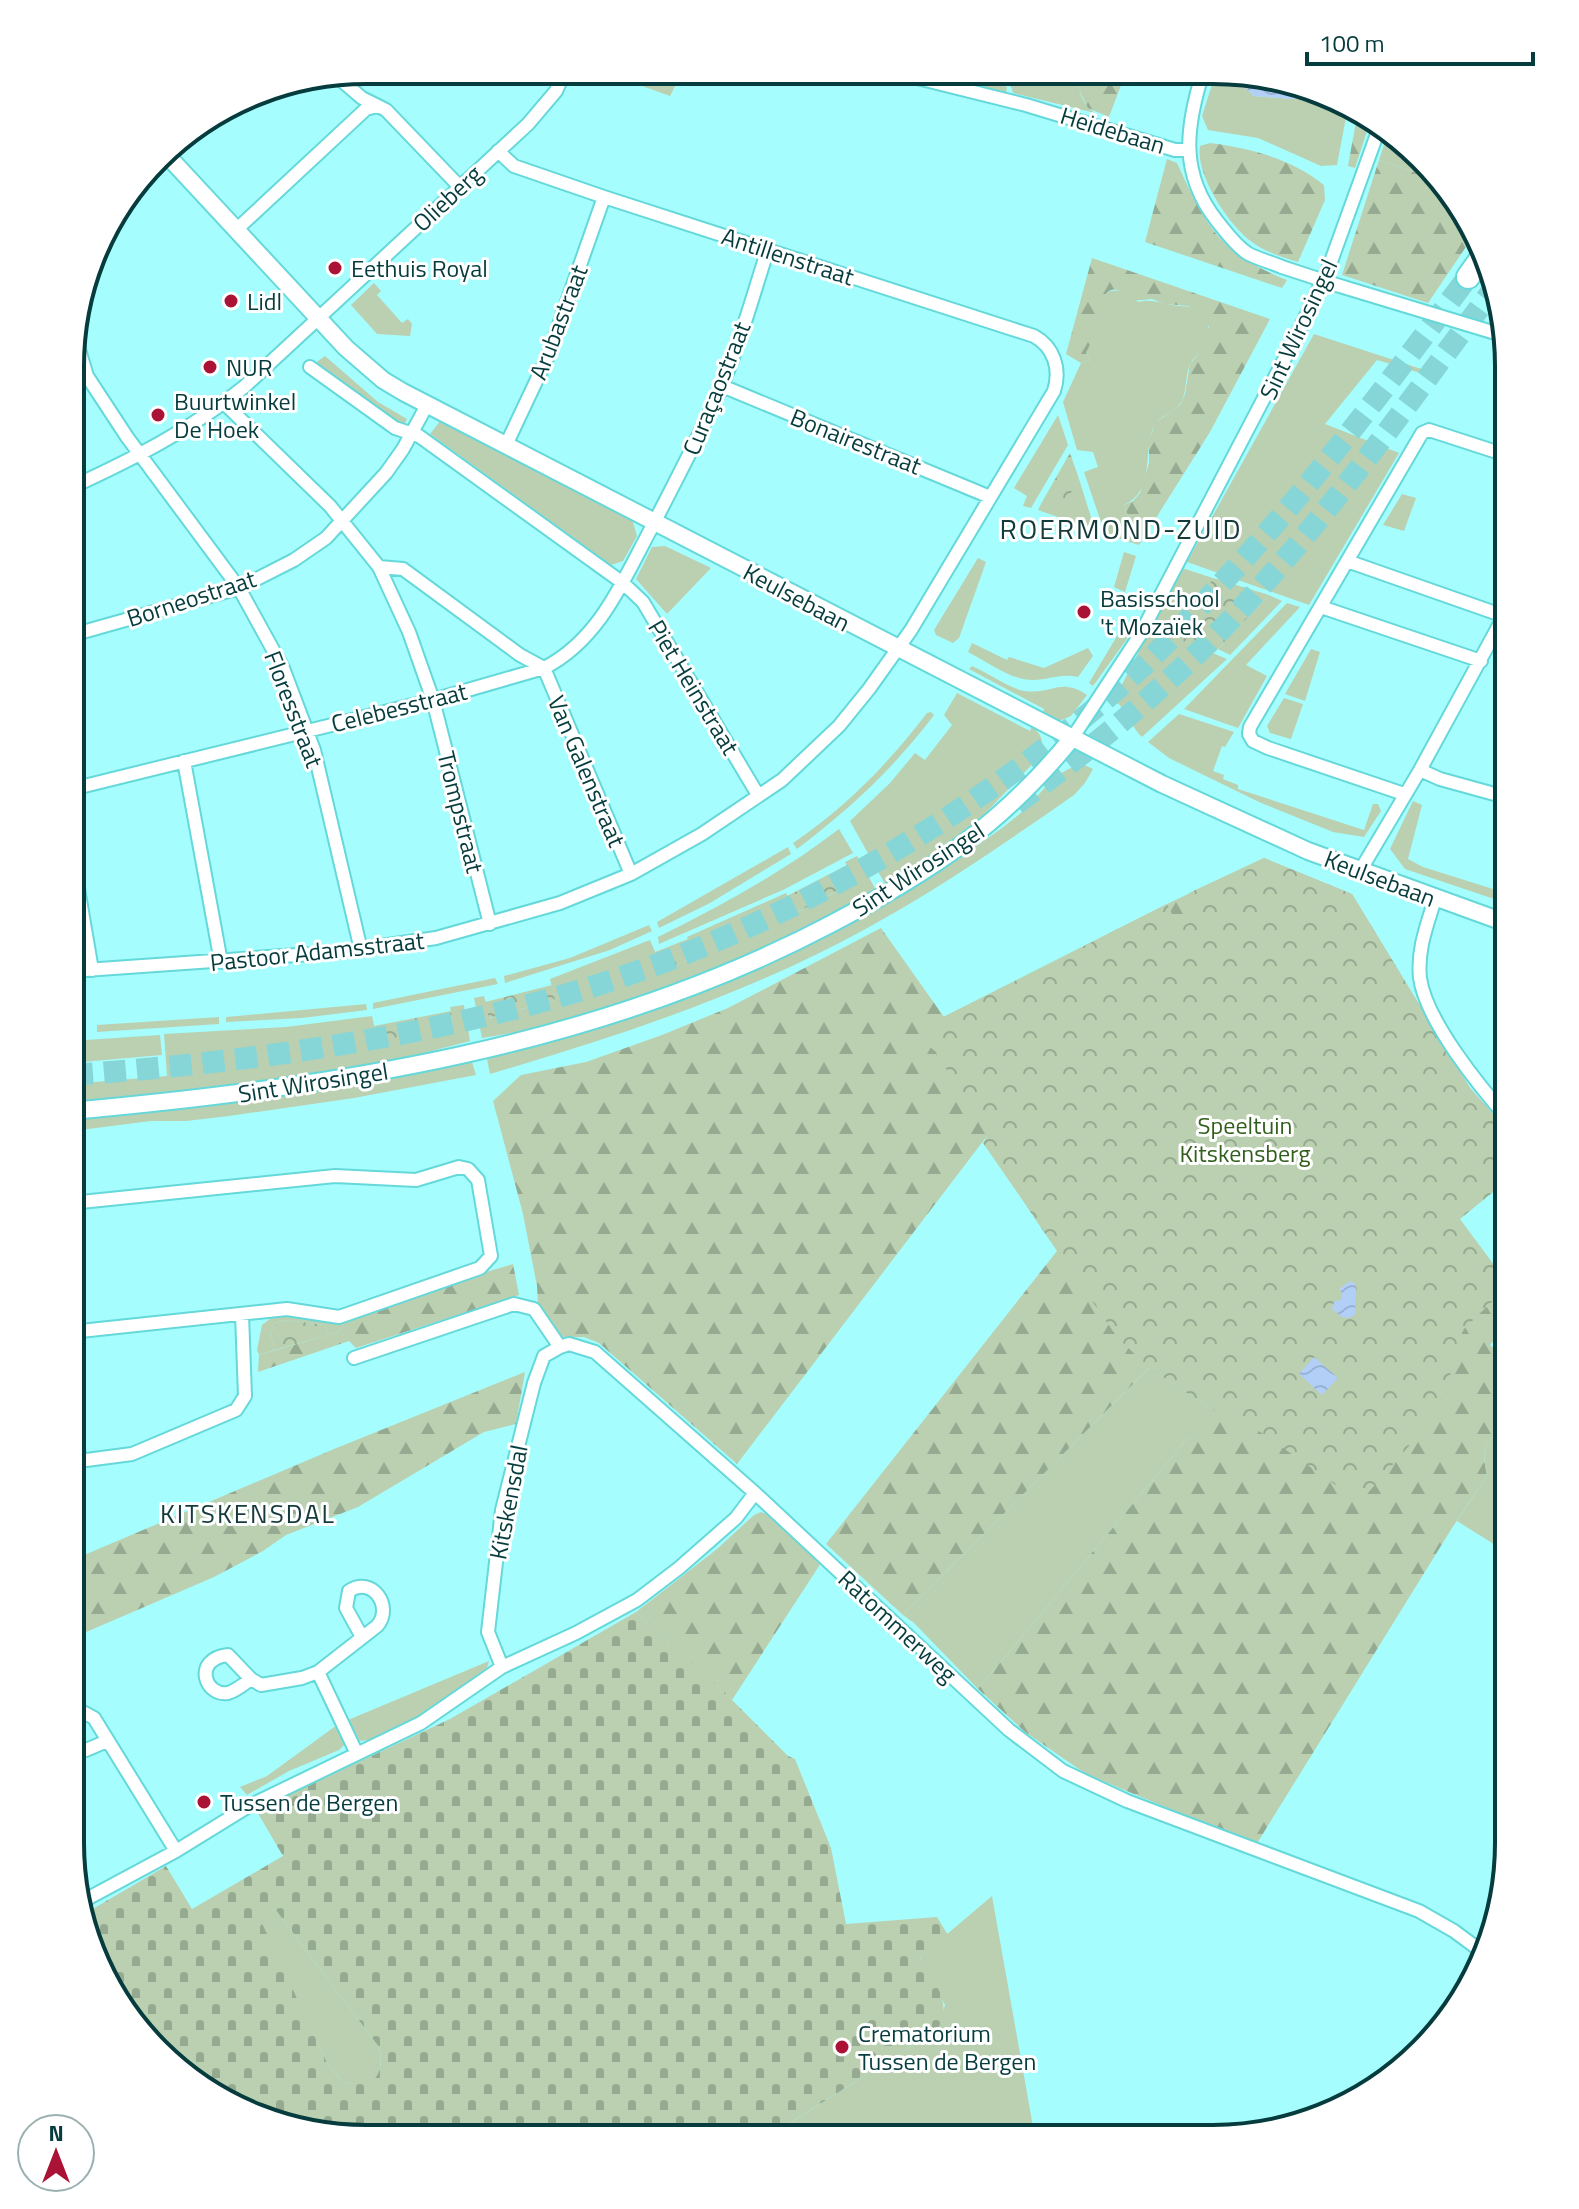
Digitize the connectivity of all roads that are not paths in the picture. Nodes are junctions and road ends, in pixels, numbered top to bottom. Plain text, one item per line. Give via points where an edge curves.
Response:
1 (943, 84) edge
2 (1200, 84) edge
3 (349, 85) edge
4 (559, 85) edge
5 (377, 106) junction
6 (1376, 136) edge
7 (1189, 150) junction
8 (498, 151) junction
9 (173, 161) edge
10 (459, 186) junction
11 (604, 197) junction
12 (236, 230) junction
13 (768, 249) junction
14 (1477, 265) edge
15 (1468, 277) tunnel mouth
16 (318, 318) junction
17 (1493, 332) edge
18 (84, 366) edge
19 (310, 367) dead end
20 (1057, 377) joint
21 (722, 386) junction
22 (224, 403) junction
23 (427, 405) junction
24 (412, 434) junction
25 (506, 445) junction
26 (1495, 451) edge
27 (140, 456) junction
28 (84, 482) edge
29 (990, 497) junction
30 (343, 521) junction
31 (654, 522) junction
32 (1347, 561) junction
33 (379, 567) junction
34 (623, 583) junction
35 (239, 588) junction
36 (1321, 607) junction
37 (1495, 608) edge
38 (84, 632) edge
39 (1495, 634) edge
40 (899, 649) junction
41 (1481, 661) junction
42 (544, 668) junction
43 (433, 700) junction
44 (306, 730) junction
45 (1073, 737) junction
46 (184, 761) junction
47 (1420, 770) junction
48 (84, 786) edge
49 (1404, 794) junction
50 (1495, 794) edge
51 (758, 795) junction
52 (1360, 871) junction
53 (631, 874) junction
54 (1435, 899) junction
55 (1495, 919) edge
56 (84, 923) edge
57 (490, 924) junction
58 (361, 950) junction
59 (221, 962) junction
60 (84, 970) edge
61 (92, 970) junction
62 (1495, 1101) edge
63 (84, 1110) edge
64 (84, 1202) edge
65 (242, 1314) junction
66 (84, 1331) edge
67 (560, 1347) junction
68 (354, 1358) dead end
69 (84, 1460) edge
70 (755, 1493) junction
71 (362, 1637) dead end
72 (502, 1667) junction
73 (318, 1672) junction
74 (251, 1679) dead end
75 (84, 1712) edge
76 (107, 1741) junction
77 (84, 1749) edge
78 (357, 1754) junction
79 (176, 1851) junction
80 (89, 1898) edge
81 (1475, 1947) edge

1 - 7 street, Heidebaan
2 - 7 street
3 - 5 street
4 - 8 street, Olieberg
5 - 10 street
5 - 12 street via 366,109
6 - 45 street, Sint Wirosingel via 1329,267 1290,348 1140,635
7 - 17 street, Heidebaan, bridge via 1191,170 1212,215 1247,253
8 - 10 street, Olieberg
8 - 11 street, Antillenstraat via 514,166
9 - 12 street, Keulsebaan
10 - 16 street, Olieberg
11 - 13 street, Antillenstraat
11 - 25 street, Arubastraat via 548,356
12 - 16 street, Keulsebaan
13 - 20 street, Antillenstraat via 1034,336 1053,355
13 - 21 street, Curaçaostraat
14 - 15 highway
16 - 22 street, Olieberg
16 - 23 street, Keulsebaan via 364,365
18 - 27 street, Floresstraat
19 - 24 street via 395,428
20 - 29 street, Pastoor Adamsstraat via 1050,399
21 - 29 street, Bonairestraat
21 - 31 street, Curaçaostraat
22 - 27 street, Olieberg
22 - 30 street, Trompstraat
23 - 24 street, Borneostraat
23 - 25 street, Keulsebaan
24 - 30 street, Borneostraat
24 - 34 street
25 - 31 street, Keulsebaan
26 - 32 street via 1429,430 1422,433
27 - 28 street, Olieberg
27 - 35 street, Floresstraat
29 - 40 street, Pastoor Adamsstraat
30 - 33 street, Trompstraat
30 - 35 street, Borneostraat via 294,560
31 - 34 street, Celebesstraat
31 - 40 street, Keulsebaan
32 - 36 street
32 - 37 street
33 - 42 street via 403,569
33 - 43 street, Trompstraat
34 - 42 street, Celebesstraat via 591,632
34 - 51 street, Piet Heinstraat via 643,602
35 - 38 street, Borneostraat
35 - 44 street, Floresstraat via 283,668
36 - 41 street
36 - 49 street via 1249,734 1268,748
39 - 41 street
40 - 45 street, Keulsebaan
40 - 51 street, Pastoor Adamsstraat via 813,753
41 - 47 street
42 - 43 street, Celebesstraat
42 - 53 street, Van Galenstraat
43 - 44 street, Celebesstraat
43 - 57 street, Trompstraat
44 - 46 street, Celebesstraat
44 - 58 street, Floresstraat
45 - 52 street, Keulsebaan via 1211,807
45 - 63 street, Sint Wirosingel via 979,834 921,874 807,937 649,1004 570,1029 384,1073
46 - 48 street, Celebesstraat
46 - 59 street
47 - 49 street
47 - 50 street
49 - 52 street
51 - 53 street, Pastoor Adamsstraat
52 - 54 street, Keulsebaan
53 - 57 street, Pastoor Adamsstraat
54 - 55 street, Keulsebaan
54 - 62 street via 1422,935 1420,977 1427,1004
56 - 61 street
57 - 58 street, Pastoor Adamsstraat
58 - 59 street, Pastoor Adamsstraat
59 - 61 street, Pastoor Adamsstraat
60 - 61 street, Pastoor Adamsstraat
64 - 65 street via 335,1176 416,1180 452,1168 468,1169 478,1180 491,1245 491,1256 480,1268 339,1317 287,1309
65 - 66 street
65 - 69 street via 245,1396 236,1410 132,1454
67 - 68 street via 534,1309 514,1304
67 - 70 street, Ratommerweg via 569,1344 595,1352
67 - 72 street, Kitskensdal via 544,1356 534,1383 502,1510 488,1632
70 - 72 street via 736,1518 637,1600
70 - 81 street, Ratommerweg via 1009,1730 1063,1771 1127,1801 1419,1911
71 - 73 street
72 - 78 street via 421,1723
73 - 74 street via 261,1685
73 - 78 street
75 - 76 street via 94,1718
76 - 77 street
76 - 79 street
78 - 79 street via 249,1806
79 - 80 street

